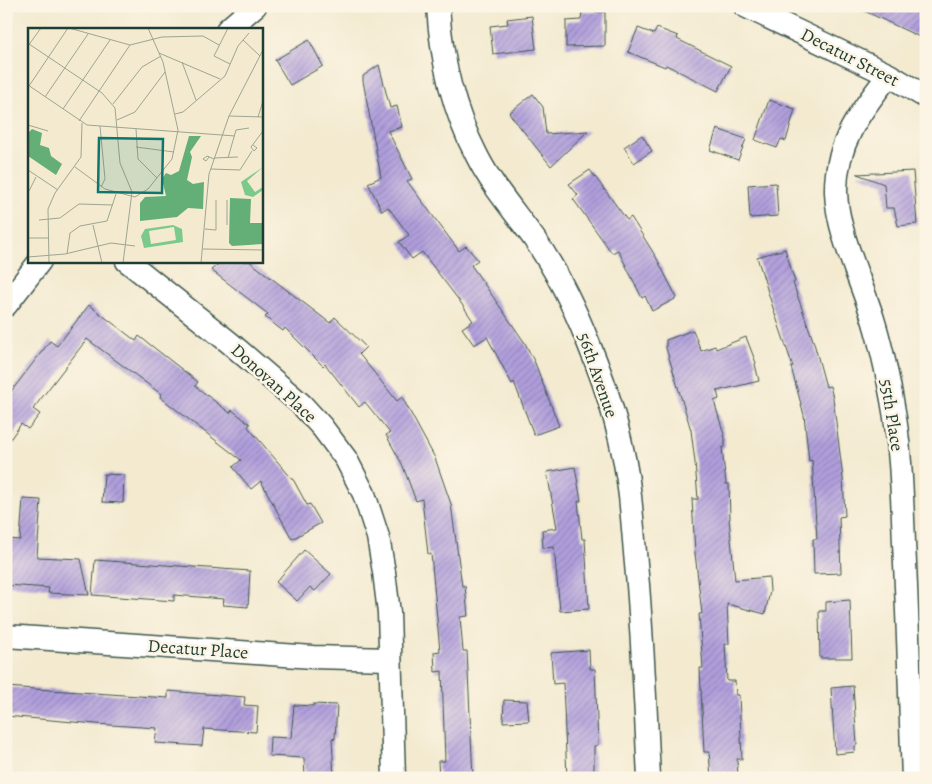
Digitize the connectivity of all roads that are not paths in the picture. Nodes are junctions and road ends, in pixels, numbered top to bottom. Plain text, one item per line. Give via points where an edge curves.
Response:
1 (255, 6) edge
2 (438, 6) edge
3 (746, 6) edge
4 (229, 28) edge
5 (889, 75) junction
6 (926, 97) edge
7 (39, 262) edge
8 (128, 262) edge
9 (6, 304) edge
10 (6, 636) edge
11 (390, 659) junction
12 (394, 778) edge
13 (649, 778) edge
14 (913, 778) edge

1 - 4 street
2 - 13 street, 56th Avenue via 442,48 456,108 489,177 536,242 566,292 588,342 616,426 630,503
3 - 5 street, Decatur Street
5 - 6 street, Decatur Street
5 - 14 street, 55th Place via 866,104 846,139 838,164 836,192 838,218 874,321 892,401 900,468
7 - 9 street
8 - 11 street, Donovan Place via 230,342 294,398 346,459 364,494 378,537 387,596
10 - 11 street, Decatur Place via 313,657
11 - 12 street, Donovan Place

